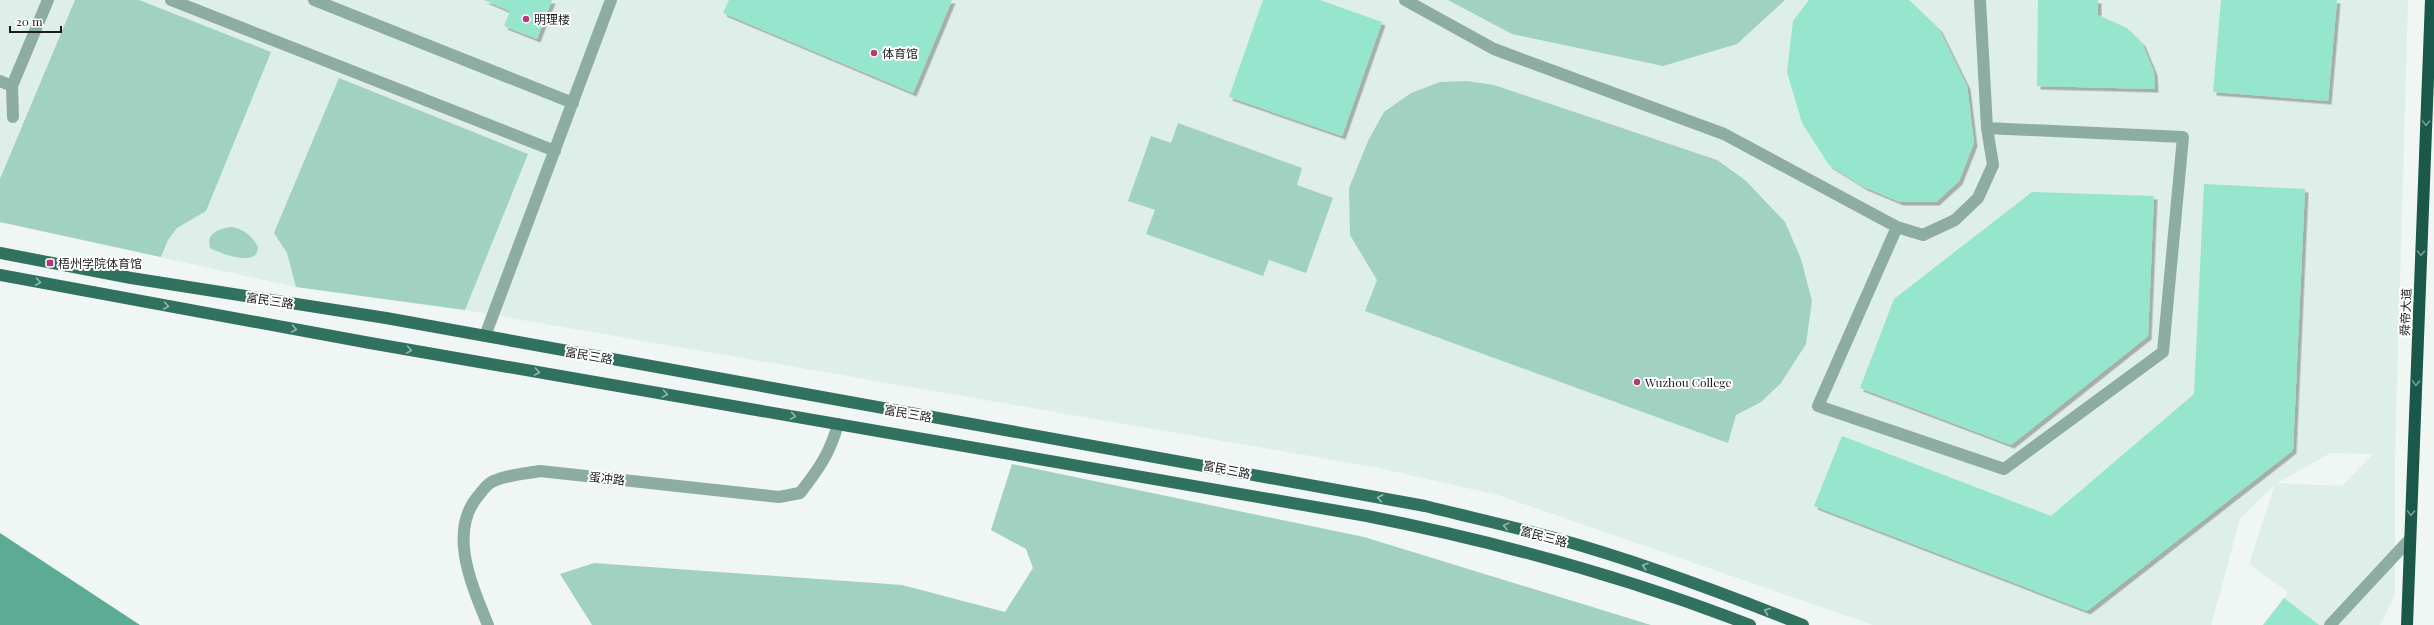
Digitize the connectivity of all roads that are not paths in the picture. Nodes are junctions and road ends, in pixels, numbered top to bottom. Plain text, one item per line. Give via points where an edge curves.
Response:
1 (48, 0) edge
2 (171, 0) edge
3 (314, 0) edge
4 (611, 0) edge
5 (1405, 0) edge
6 (1980, 0) edge
7 (2431, 0) edge
8 (0, 81) edge
9 (12, 86) junction
10 (573, 103) junction
11 (13, 117) dead end
12 (1987, 128) junction
13 (555, 150) junction
14 (1897, 227) junction
15 (0, 253) edge
16 (0, 275) edge
17 (485, 336) junction
18 (838, 424) junction
19 (2410, 539) junction
20 (488, 625) edge
21 (1750, 625) edge
22 (1803, 625) edge
23 (2330, 625) edge
24 (2407, 625) edge

1 - 9 lane
2 - 13 lane
3 - 10 lane
4 - 10 lane
5 - 14 lane via 1494,49 1724,134
6 - 12 lane
7 -> 19 highway, 舜帝大道
8 - 9 lane
9 - 11 lane
10 - 13 lane
12 - 14 lane via 1994,165 1978,198 1955,220 1923,235
12 - 14 lane via 2183,137 2163,352 2004,469 1818,406
13 - 17 lane
15 - 17 main road, 富民三路 via 131,278
16 -> 18 main road, 富民三路 via 370,343
22 -> 17 main road, 富民三路 via 1685,580 1606,554 1558,539 1425,506
18 - 20 lane, 蛋冲路 via 831,449 800,493 779,497 540,471 511,476 489,484 474,500 464,524 464,551
18 - 21 main road, 富民三路 via 1435,530 1574,565 1683,599
19 - 23 lane
19 - 24 highway, 舜帝大道

